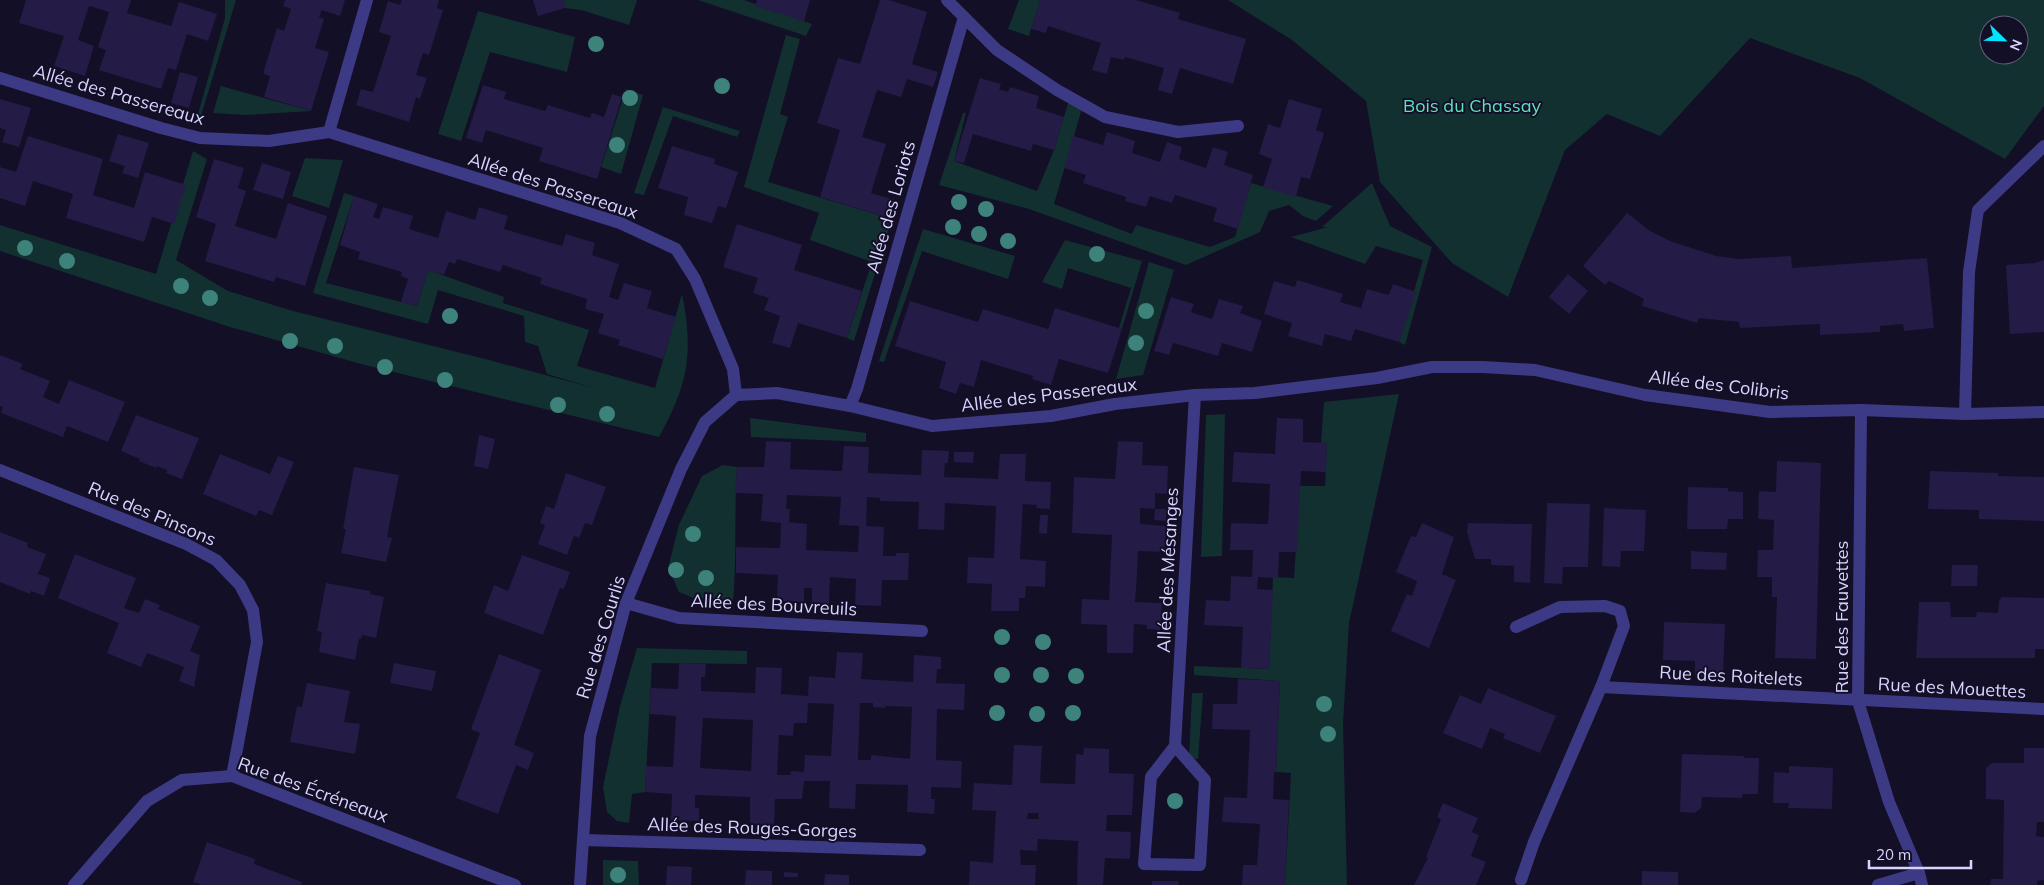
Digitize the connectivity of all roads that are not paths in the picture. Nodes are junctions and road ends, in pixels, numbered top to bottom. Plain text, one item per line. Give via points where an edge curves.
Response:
1 (367, 0) edge
2 (947, 0) edge
3 (964, 17) junction
4 (0, 78) edge
5 (1238, 126) dead end
6 (329, 132) junction
7 (2044, 146) edge
8 (1482, 367) joint
9 (736, 395) junction
10 (1196, 396) junction
11 (850, 406) junction
12 (1861, 410) junction
13 (2044, 412) edge
14 (1965, 414) junction
15 (0, 470) edge
16 (626, 602) junction
17 (1516, 627) dead end
18 (922, 630) dead end
19 (1601, 687) junction
20 (1858, 701) junction
21 (2044, 709) edge
22 (1175, 746) junction
23 (232, 776) junction
24 (583, 840) junction
25 (920, 850) dead end
26 (1921, 879) edge
27 (1522, 880) dead end
28 (74, 885) edge
29 (515, 885) edge
30 (580, 885) edge
31 (1878, 885) edge

1 - 6 street
2 - 3 street
3 - 5 street via 997,50 1104,117 1178,132
3 - 11 street, Allée des Loriots via 858,389
4 - 6 street, Allée des Passereaux via 200,138 269,141
6 - 9 street, Allée des Passereaux via 615,221 676,249 695,278 733,369
7 - 14 street via 1978,210 1969,272
8 - 10 street, Allée des Passereaux via 1432,367 1377,378 1256,393
8 - 12 street, Allée des Colibris via 1535,370 1646,394 1770,412
9 - 11 street, Allée des Passereaux via 778,393
9 - 16 street, Rue des Courlis via 701,430 681,469
10 - 11 street, Allée des Passereaux via 1115,404 1051,416 932,426
10 - 22 street, Allée des Mésanges
12 - 14 street, Allée des Colibris
12 - 20 street, Rue des Fauvettes
13 - 14 street, Allée des Colibris
15 - 23 street, Rue des Pinsons via 186,544 216,560 240,585 252,610 257,642
16 - 18 street, Allée des Bouvreuils via 679,618
16 - 24 street, Rue des Courlis via 590,736
17 - 19 street via 1560,607 1605,606 1620,611 1624,626
19 - 20 street, Rue des Roitelets
19 - 27 street via 1534,842
20 - 21 street, Rue des Mouettes
20 - 26 street, Rue des Fauvettes via 1889,802
22 - 22 street via 1151,777 1144,864 1200,865 1205,780
23 - 28 street, Rue des Écréneaux via 182,780 147,801
23 - 29 street, Rue des Écréneaux
24 - 25 street, Allée des Rouges-Gorges
24 - 30 street, Rue des Courlis
26 - 31 street, Rue des Fauvettes

